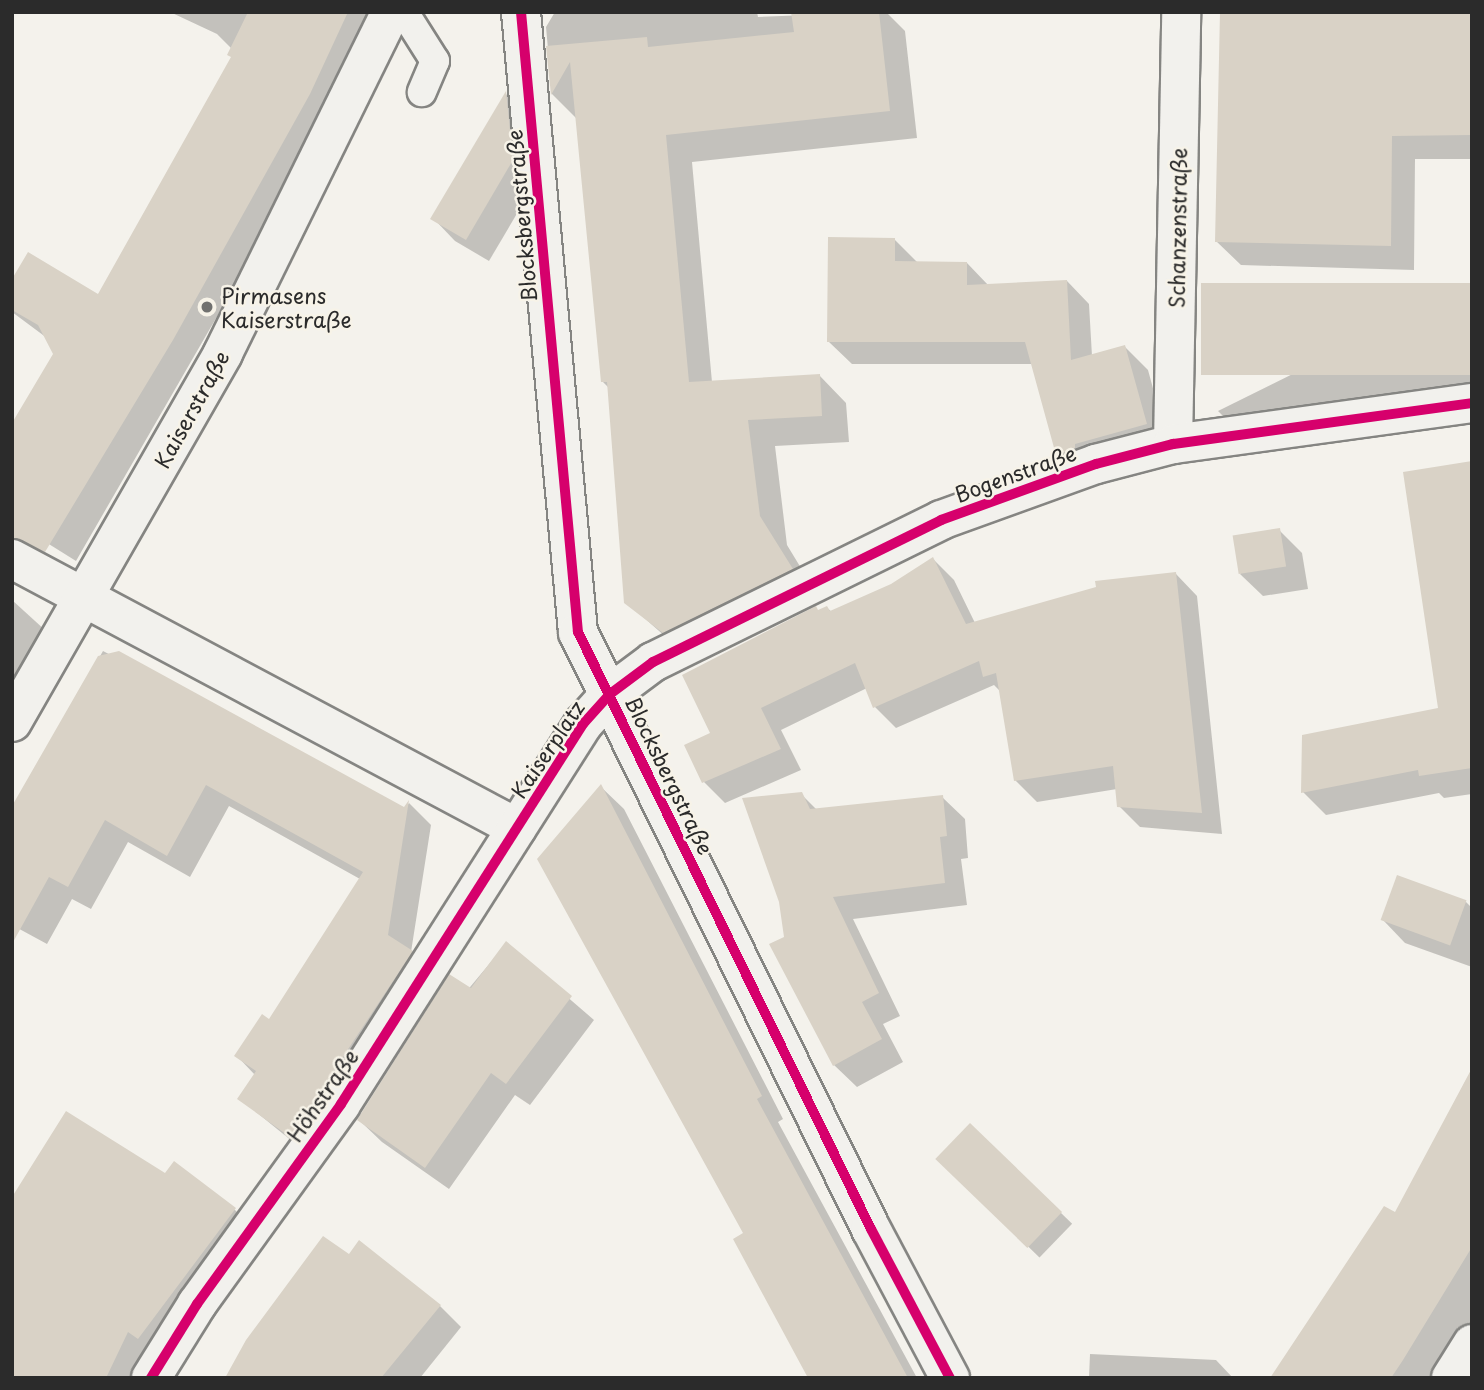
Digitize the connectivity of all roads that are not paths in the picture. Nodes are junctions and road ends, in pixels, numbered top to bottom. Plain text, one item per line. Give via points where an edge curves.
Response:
1 (391, 12) edge
2 (404, 12) edge
3 (521, 12) edge
4 (1181, 12) edge
5 (422, 92) dead end
6 (1472, 403) edge
7 (1173, 444) junction
8 (12, 559) edge
9 (83, 598) junction
10 (610, 694) junction
11 (12, 722) edge
12 (517, 828) junction
13 (1472, 1344) edge
14 (151, 1378) edge
15 (950, 1378) edge
16 (1451, 1378) edge

1 - 9 street, Kaiserstraße via 223,353
2 - 5 lane via 435,61
3 - 10 street, Blocksbergstraße via 578,632
4 - 7 street, Schanzenstraße
6 - 7 street, Bogenstraße
7 - 10 street, Bogenstraße via 1096,464 941,520 653,662
8 - 9 street, Kaiserplatz
9 - 11 street, Kaiserstraße
9 - 12 street, Kaiserplatz
10 - 12 street, Kaiserplatz via 576,733
10 - 15 street, Blocksbergstraße via 870,1228
12 - 14 street, Höhstraße via 341,1104 198,1304
13 - 16 street

